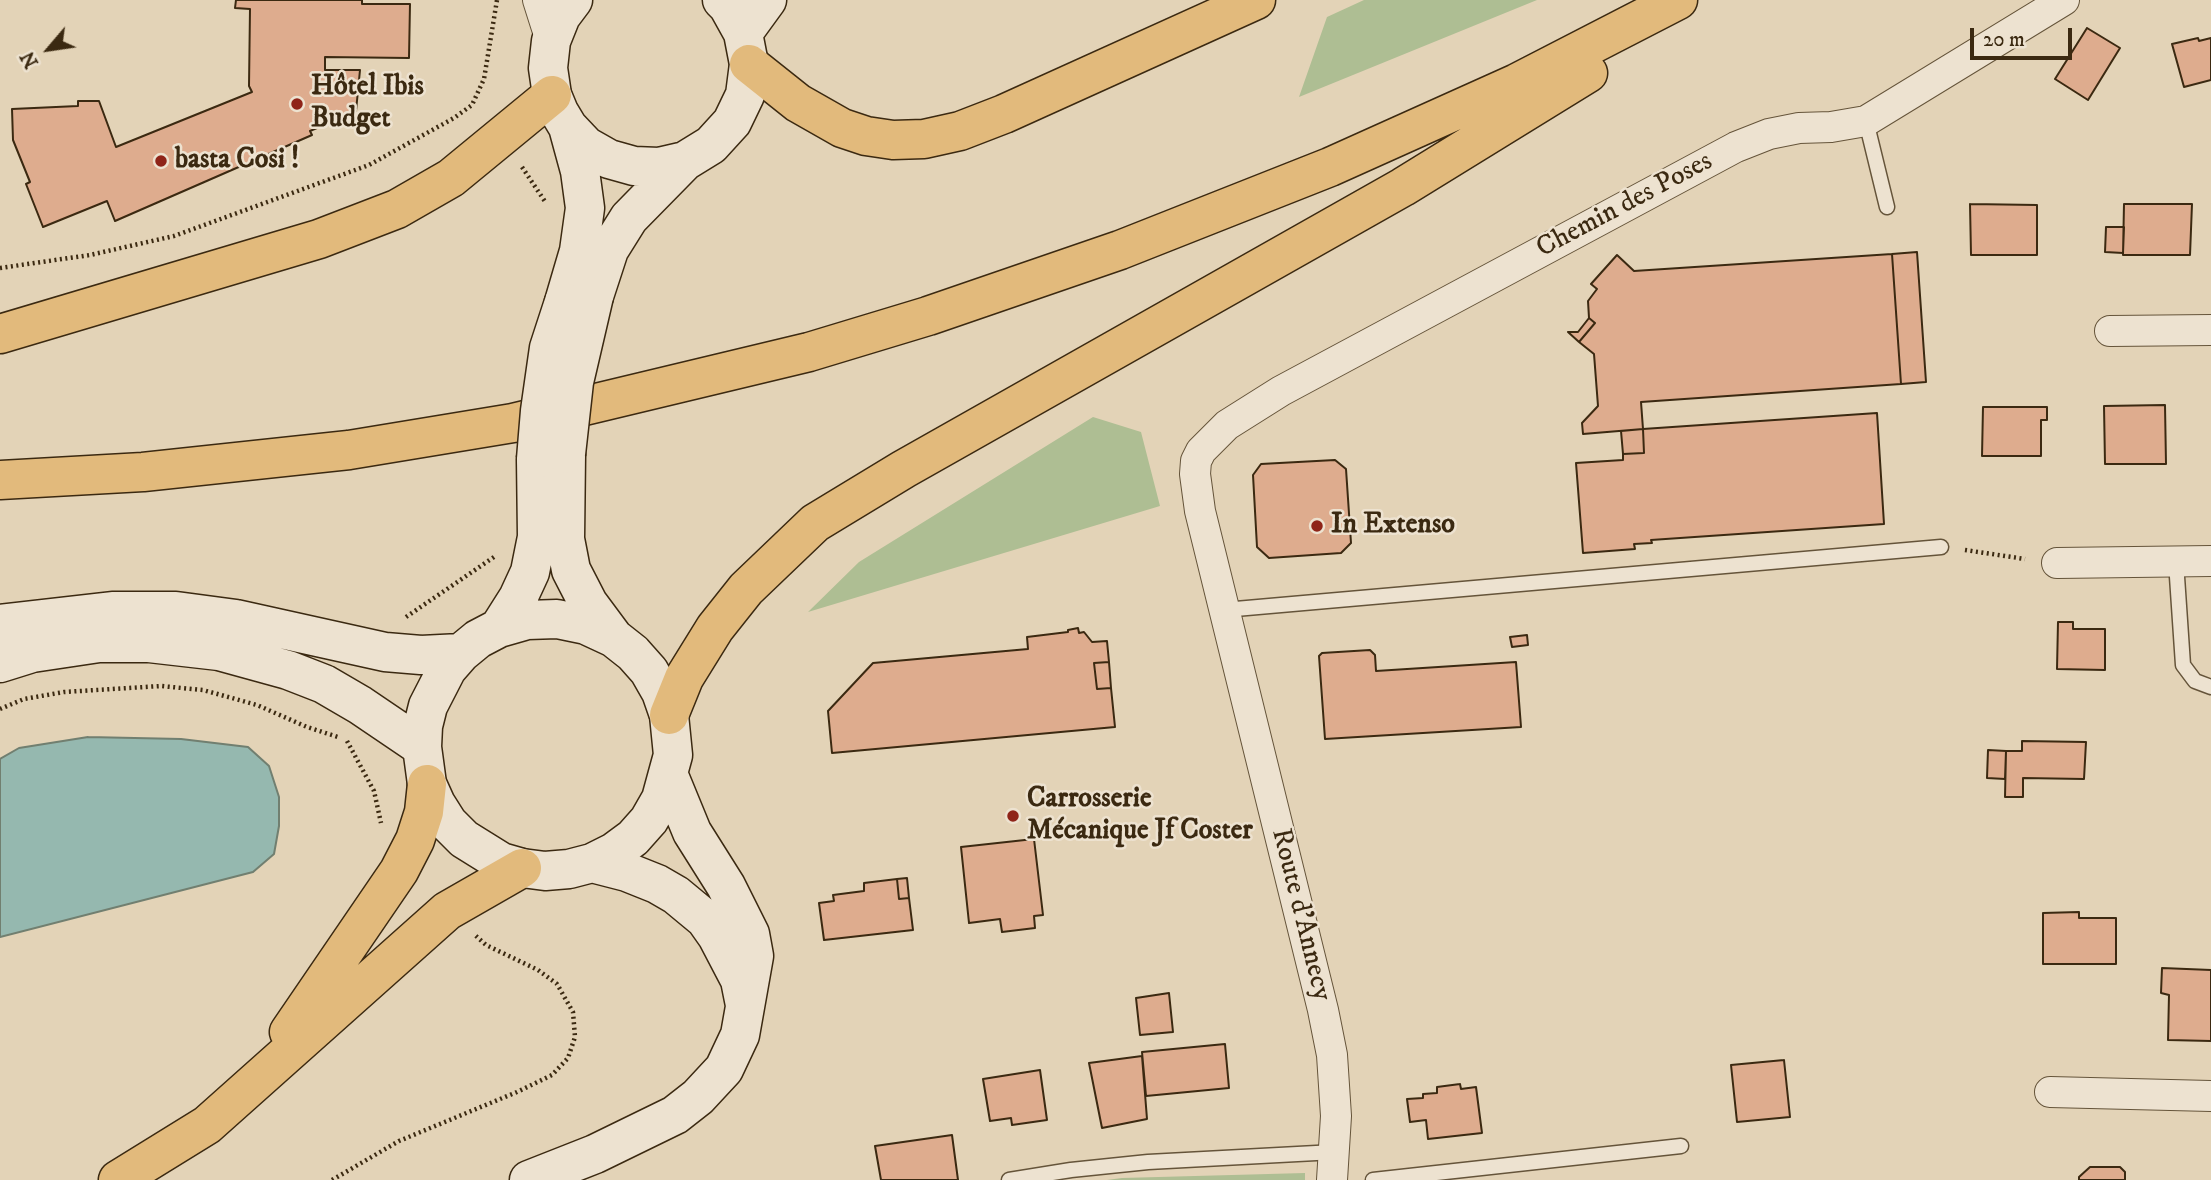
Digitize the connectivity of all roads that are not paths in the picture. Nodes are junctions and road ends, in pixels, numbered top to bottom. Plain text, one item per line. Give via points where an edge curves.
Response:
1 (538, 0) edge
2 (573, 0) edge
3 (722, 0) edge
4 (766, 0) edge
5 (1256, 0) edge
6 (1678, 0) edge
7 (1704, 0) edge
8 (2064, 0) edge
9 (551, 41) junction
10 (746, 48) junction
11 (560, 111) junction
12 (1866, 121) junction
13 (685, 161) junction
14 (1887, 207) dead end
15 (579, 300) junction
16 (2211, 330) edge
17 (2110, 331) dead end
18 (0, 334) edge
19 (1201, 451) joint
20 (551, 456) junction
21 (0, 480) edge
22 (1941, 547) road end
23 (2211, 561) edge
24 (2176, 562) junction
25 (2057, 563) road end
26 (1224, 610) junction
27 (0, 624) edge
28 (499, 628) junction
29 (614, 638) junction
30 (461, 653) junction
31 (0, 663) edge
32 (2211, 687) edge
33 (669, 715) junction
34 (424, 766) junction
35 (669, 776) junction
36 (592, 863) junction
37 (522, 868) junction
38 (745, 1005) junction
39 (254, 1083) junction
40 (2050, 1092) dead end
41 (2211, 1096) edge
42 (1681, 1146) dead end
43 (1334, 1166) edge
44 (118, 1180) edge
45 (529, 1180) edge
46 (1009, 1180) edge
47 (1373, 1180) edge

1 - 9 street
2 - 9 main road
3 - 10 main road
4 - 10 main road
5 - 10 highway via 1004,114 924,139 893,140 842,128 798,103
6 - 21 highway via 1517,83 1330,167 1120,250 809,352 513,423 349,450 143,472
7 - 33 highway via 1403,187 815,523 746,589 715,628 684,678
8 - 12 street, Chemin des Poses
9 - 11 main road via 548,68
10 - 13 main road via 745,94 732,122 711,145
11 - 13 main road via 586,146 609,159 634,166
11 - 15 main road via 580,171 585,208
11 - 18 highway via 501,137 451,178 397,209 319,239
12 - 14 lane
12 - 19 street, Chemin des Poses via 1789,130 1736,147 1281,391 1227,425
13 - 15 main road via 629,218
15 - 20 main road, bridge via 550,348 540,411
16 - 17 street
19 - 26 street, Route d'Annecy via 1196,461 1196,491
20 - 28 main road via 530,572
20 - 29 main road via 571,570
22 - 26 lane
23 - 24 street
24 - 25 street
24 - 32 lane via 2183,666 2194,681
26 - 43 street, Route d'Annecy via 1323,1010 1336,1090
27 - 30 main road via 112,611 176,611 236,619 385,652
28 - 29 main road via 527,620 557,619
28 - 30 main road
29 - 33 main road via 649,671
30 - 34 main road via 436,686 423,726
31 - 34 main road via 99,643 149,643 219,652 324,684 360,705
33 - 35 main road via 673,755
34 - 37 main road via 436,804 448,823 481,852
34 - 39 highway via 424,812 399,871
35 - 36 main road via 649,820 633,838
35 - 38 main road via 692,832 750,934 754,956
36 - 37 main road via 545,871
36 - 38 main road via 657,884 691,905 732,961
37 - 39 highway via 446,911
38 - 45 main road via 731,1056 698,1097 645,1130
39 - 44 highway via 207,1125
40 - 41 street
42 - 47 lane
43 - 46 lane via 1148,1162

